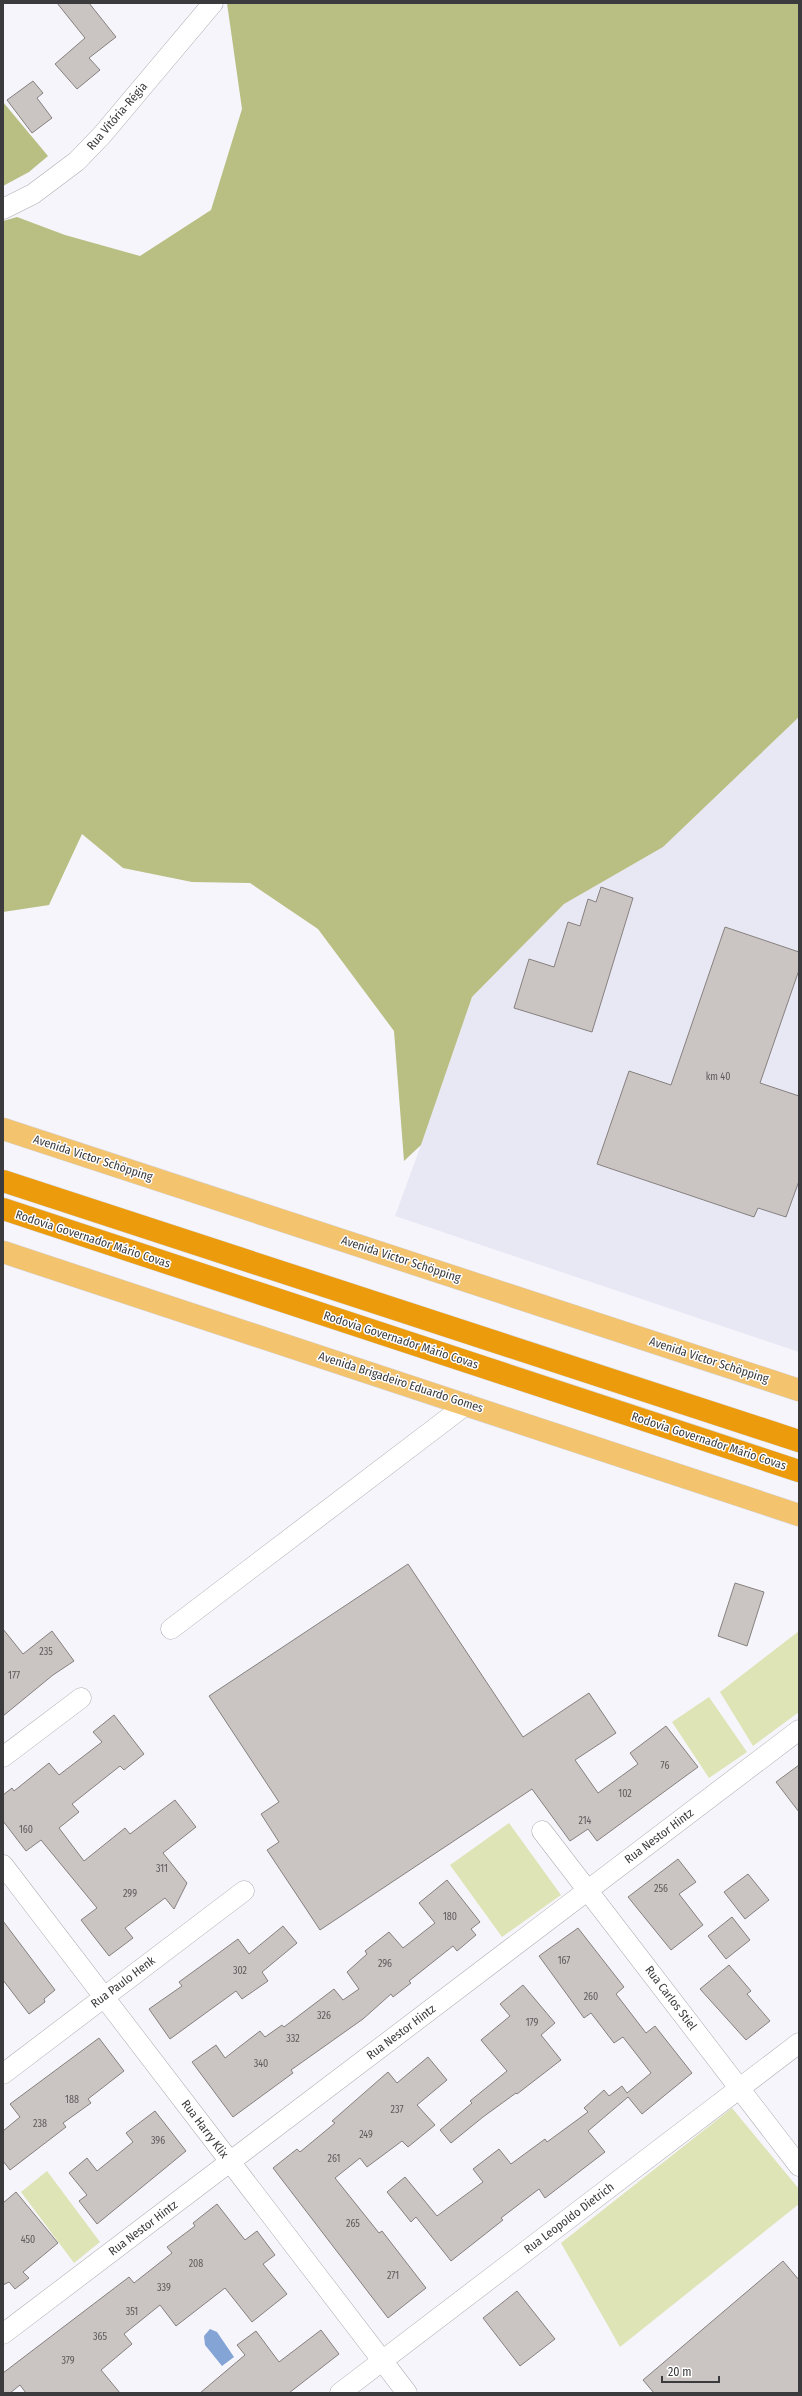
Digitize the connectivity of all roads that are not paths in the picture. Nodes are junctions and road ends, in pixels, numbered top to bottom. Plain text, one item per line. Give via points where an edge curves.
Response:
1 (213, 3) edge
2 (3, 209) edge
3 (3, 1129) edge
4 (3, 1181) edge
5 (3, 1210) edge
6 (3, 1252) edge
7 (799, 1390) edge
8 (467, 1404) junction
9 (799, 1441) edge
10 (799, 1471) edge
11 (799, 1514) edge
12 (171, 1629) dead end
13 (81, 1698) dead end
14 (799, 1730) edge
15 (3, 1757) edge
16 (542, 1831) dead end
17 (3, 1865) edge
18 (588, 1890) junction
19 (244, 1891) dead end
20 (104, 1997) junction
21 (799, 2043) edge
22 (3, 2074) edge
23 (739, 2088) junction
24 (230, 2162) junction
25 (799, 2166) edge
26 (3, 2334) edge
27 (382, 2361) junction
28 (340, 2393) edge
29 (407, 2393) edge

1 - 2 street, Rua Vitória-Régia via 102,135 77,160 33,194
3 - 7 main road, Avenida Victor Schöpping
4 - 9 highway
5 - 10 highway, Rodovia Governador Mário Covas
6 - 8 main road, Avenida Brigadeiro Eduardo Gomes
8 - 11 main road, Avenida Brigadeiro Eduardo Gomes
8 - 12 street
13 - 15 street
14 - 18 street, Rua Nestor Hintz
16 - 18 street, Rua Carlos Stiel
17 - 20 street, Rua Harry Klix
18 - 23 street, Rua Carlos Stiel
18 - 24 street, Rua Nestor Hintz
19 - 20 street, Rua Paulo Henk
20 - 22 street, Rua Paulo Henk
20 - 24 street, Rua Harry Klix
21 - 23 street, Rua Leopoldo Dietrich
23 - 25 street, Rua Carlos Stiel
23 - 27 street, Rua Leopoldo Dietrich
24 - 26 street, Rua Nestor Hintz
24 - 27 street, Rua Harry Klix
27 - 28 street, Rua Leopoldo Dietrich
27 - 29 street, Rua Harry Klix

